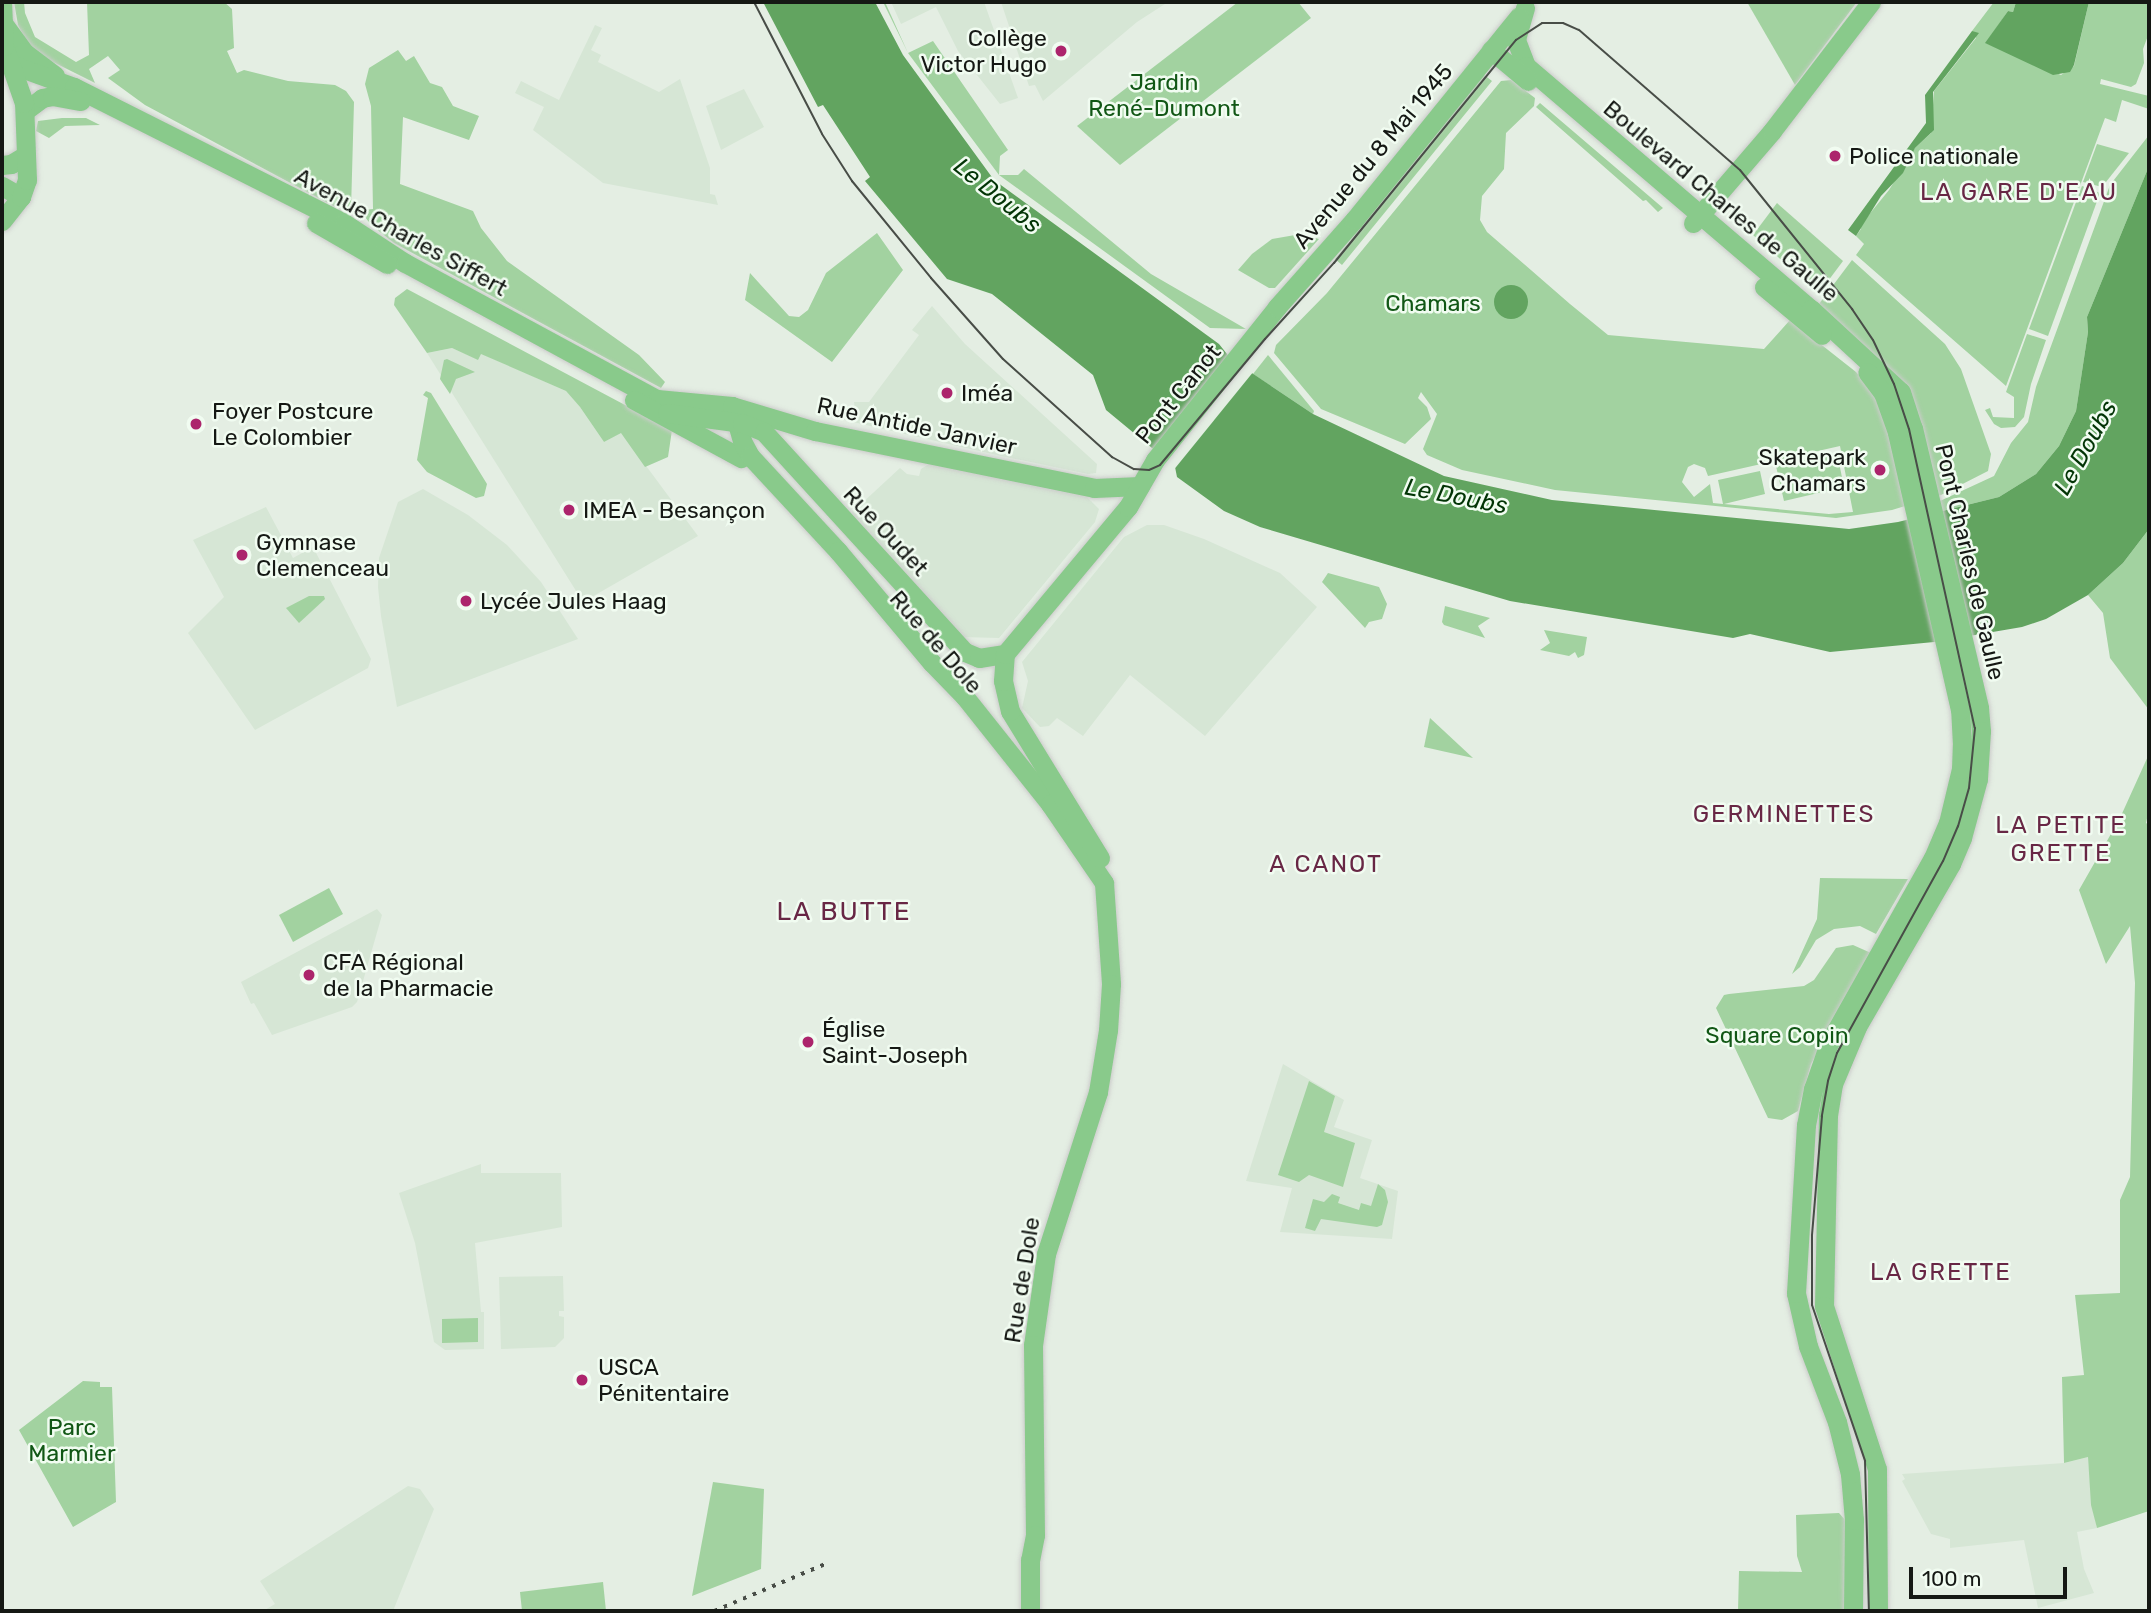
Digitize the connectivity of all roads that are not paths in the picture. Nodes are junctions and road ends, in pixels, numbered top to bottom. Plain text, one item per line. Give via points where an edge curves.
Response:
1 (2, 2) edge
2 (1871, 2) edge
3 (1528, 5) edge
4 (2, 22) edge
5 (1491, 50) junction
6 (6, 63) edge
7 (74, 88) junction
8 (25, 111) junction
9 (26, 155) junction
10 (2, 165) edge
11 (2, 186) edge
12 (21, 197) junction
13 (1696, 219) junction
14 (2, 220) edge
15 (1257, 335) joint
16 (640, 403) junction
17 (725, 413) junction
18 (1905, 430) joint
19 (741, 458) junction
20 (1140, 486) junction
21 (1094, 488) junction
22 (1114, 524) junction
23 (1005, 654) junction
24 (1969, 709) junction
25 (1104, 883) junction
26 (1108, 921) junction
27 (1030, 1611) edge
28 (1853, 1611) edge
29 (1878, 1611) edge

1 - 4 main road
2 - 13 main road via 1772,131
3 - 5 main road, Avenue du 8 Mai 1945
3 - 13 main road, Boulevard Charles de Gaulle via 1516,40 1526,66
4 - 6 main road
4 - 7 main road via 24,52
5 - 13 main road, Boulevard Charles de Gaulle
5 - 15 main road, Avenue du 8 Mai 1945
6 - 7 main road, Avenue Charles Siffert
6 - 8 main road via 21,88
7 - 17 main road, Avenue Charles Siffert via 344,223 405,263 648,396
8 - 9 main road
8 - 16 main road, Avenue Charles Siffert via 52,96 96,107 302,215
9 - 10 main road
9 - 12 main road via 27,180
11 - 12 main road
12 - 14 main road
13 - 18 main road, Boulevard Charles de Gaulle via 1874,379
15 - 20 main road, Pont Canot via 1155,460
16 - 17 main road, Avenue Charles Siffert via 683,418
16 - 19 main road, Avenue Charles Siffert
17 - 19 main road, Rue de Dole
17 - 21 main road, Rue Antide Janvier
17 - 23 main road, Rue Oudet via 768,436 965,652 979,658
17 - 25 main road, Rue de Dole via 750,456 965,697 1050,804
18 - 24 main road, Pont Charles de Gaulle
19 - 26 main road, Rue de Dole via 958,704 1043,809 1091,878
20 - 21 main road, Rue Antide Janvier
20 - 22 main road, Pont Canot
21 - 22 main road via 1113,503
22 - 23 main road, Pont Canot
23 - 25 main road via 1003,681 1010,711 1100,856
24 - 28 main road via 1948,823 1829,1043 1806,1125 1796,1293 1808,1346 1845,1446 1852,1495
24 - 29 main road via 1981,731 1978,779 1962,838 1857,1027 1833,1084 1828,1115 1824,1306 1877,1469
25 - 26 main road, Rue de Dole
26 - 27 main road, Rue de Dole via 1111,984 1098,1092 1046,1254 1033,1345 1035,1535

